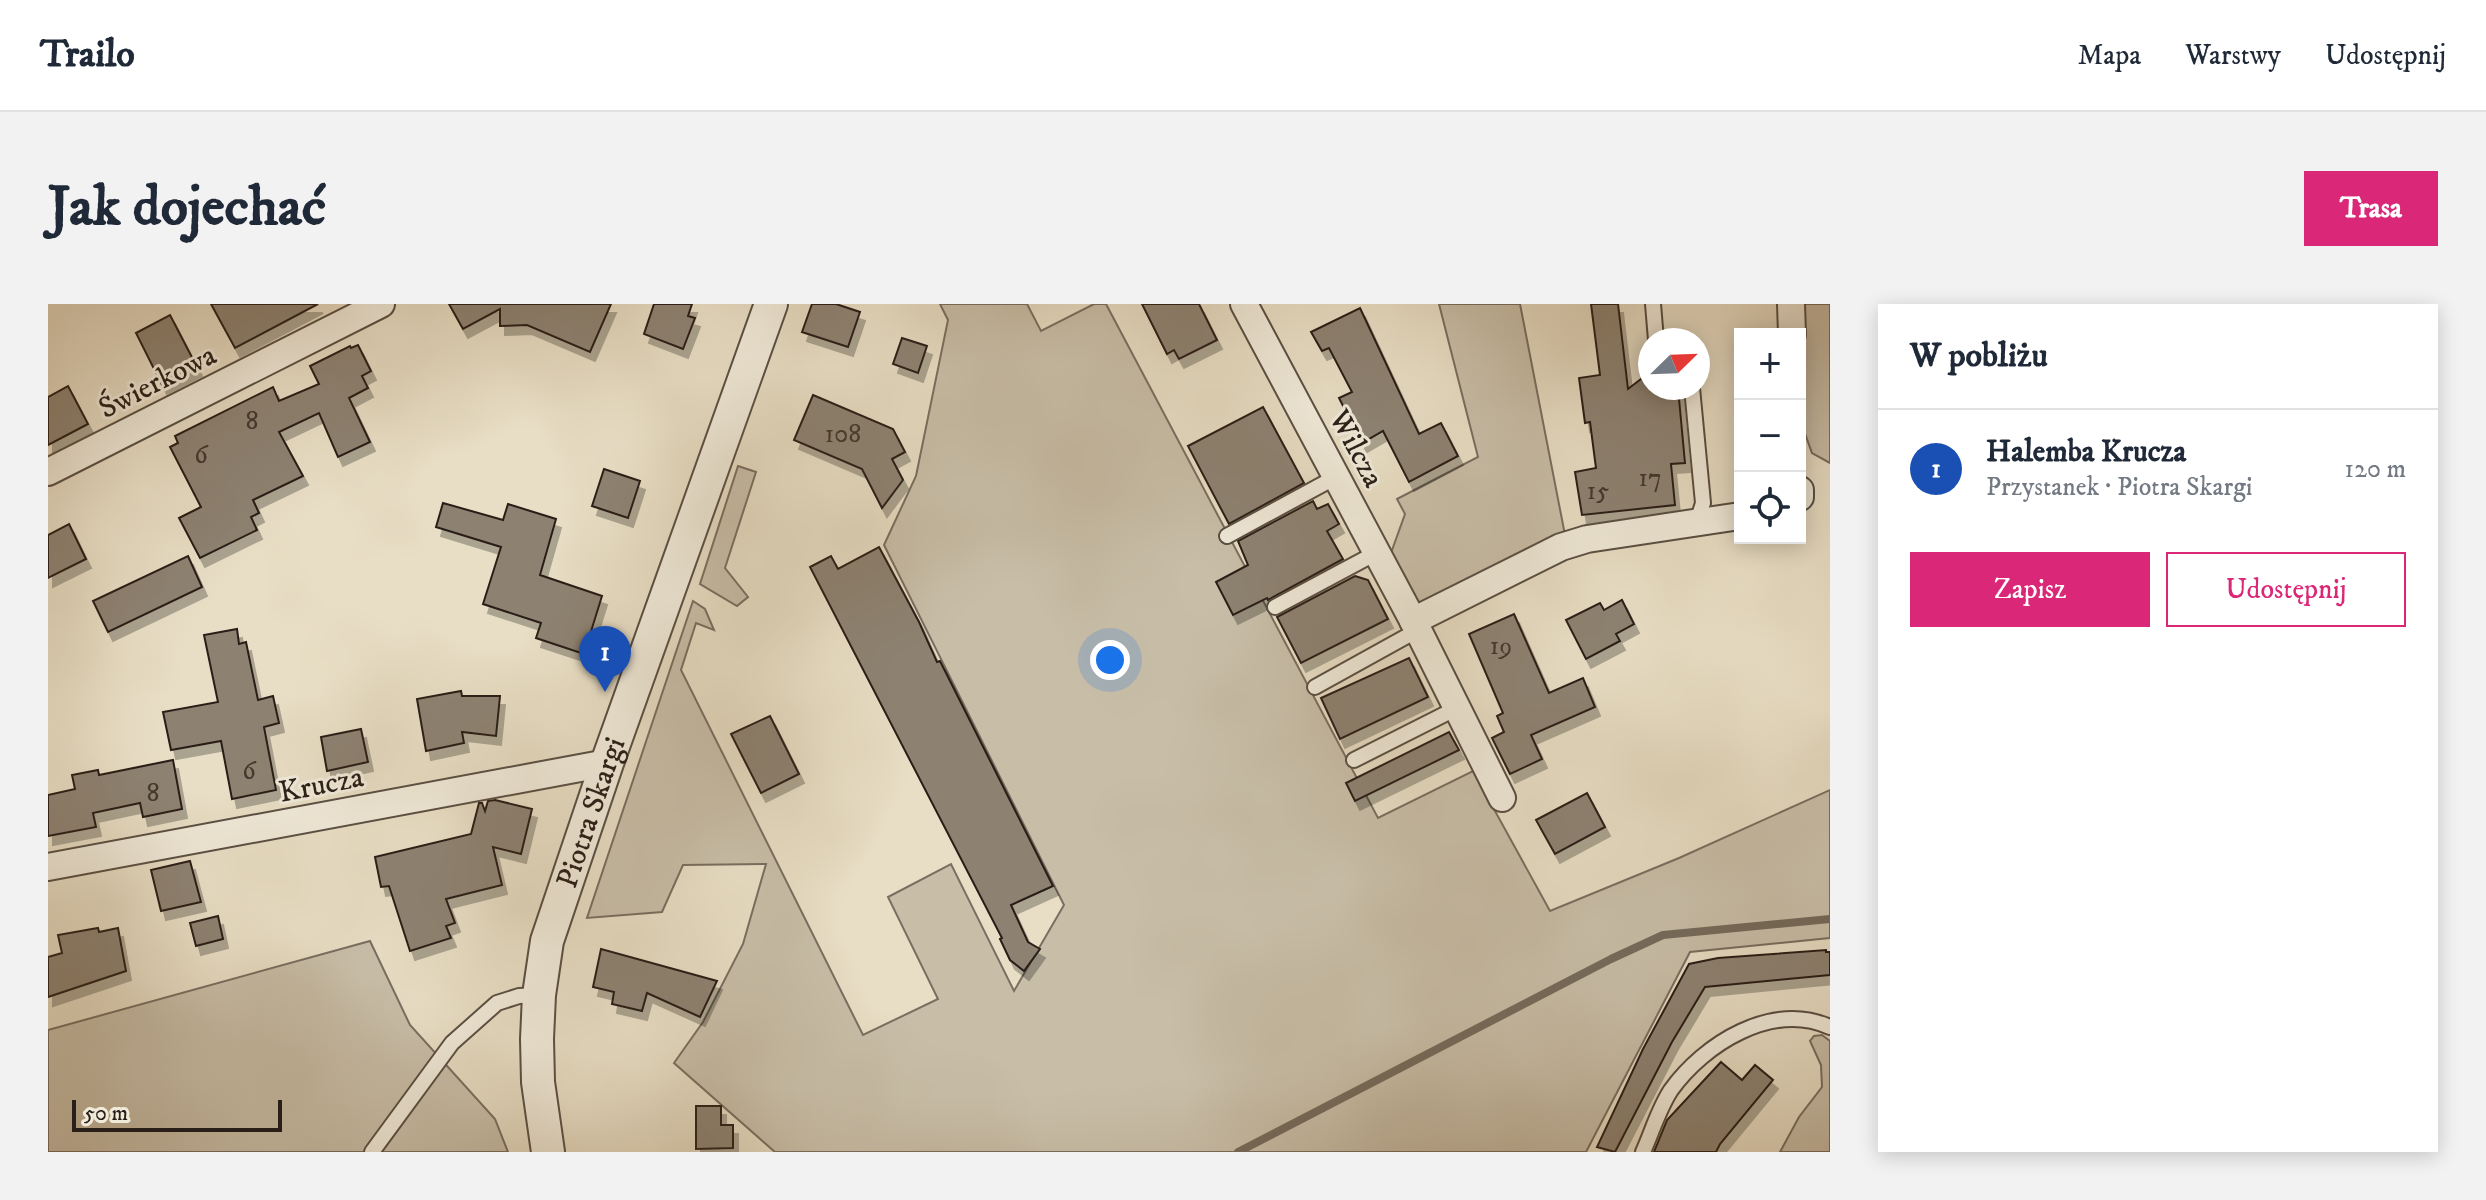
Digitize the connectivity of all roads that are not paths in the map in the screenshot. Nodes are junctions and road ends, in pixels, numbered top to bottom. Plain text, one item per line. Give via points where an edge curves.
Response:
1 (381, 304) edge
2 (771, 304) edge
3 (1244, 304) edge
4 (1653, 304) edge
5 (1791, 304) edge
6 (1655, 328) edge
7 (1792, 328) edge
8 (1693, 400) edge
9 (48, 472) edge
10 (1336, 477) junction
11 (1734, 517) edge
12 (1697, 522) junction
13 (1227, 536) dead end
14 (1376, 553) junction
15 (1275, 607) dead end
16 (1415, 626) junction
17 (1315, 687) dead end
18 (1457, 708) junction
19 (1354, 760) dead end
20 (607, 763) junction
21 (1502, 798) dead end
22 (48, 867) edge
23 (539, 995) junction
24 (1830, 1027) edge
25 (372, 1152) edge
26 (548, 1152) edge
27 (1643, 1152) edge

1 - 9 street, Świerkowa
2 - 20 street, Piotra Skargi
3 - 10 street, Wilcza
4 - 6 lane
5 - 7 street
8 - 12 lane via 1703,503
10 - 13 lane
10 - 14 street, Wilcza
11 - 12 street
12 - 16 street via 1561,547
14 - 15 lane
14 - 16 street, Wilcza
16 - 17 lane
16 - 18 street, Wilcza
18 - 19 lane
18 - 21 street, Wilcza
20 - 22 street, Krucza
20 - 23 street, Piotra Skargi via 547,941
23 - 25 lane via 497,1003 452,1043
23 - 26 street, Piotra Skargi via 538,1082
24 - 27 lane via 1783,1020 1729,1037 1710,1049 1669,1093

